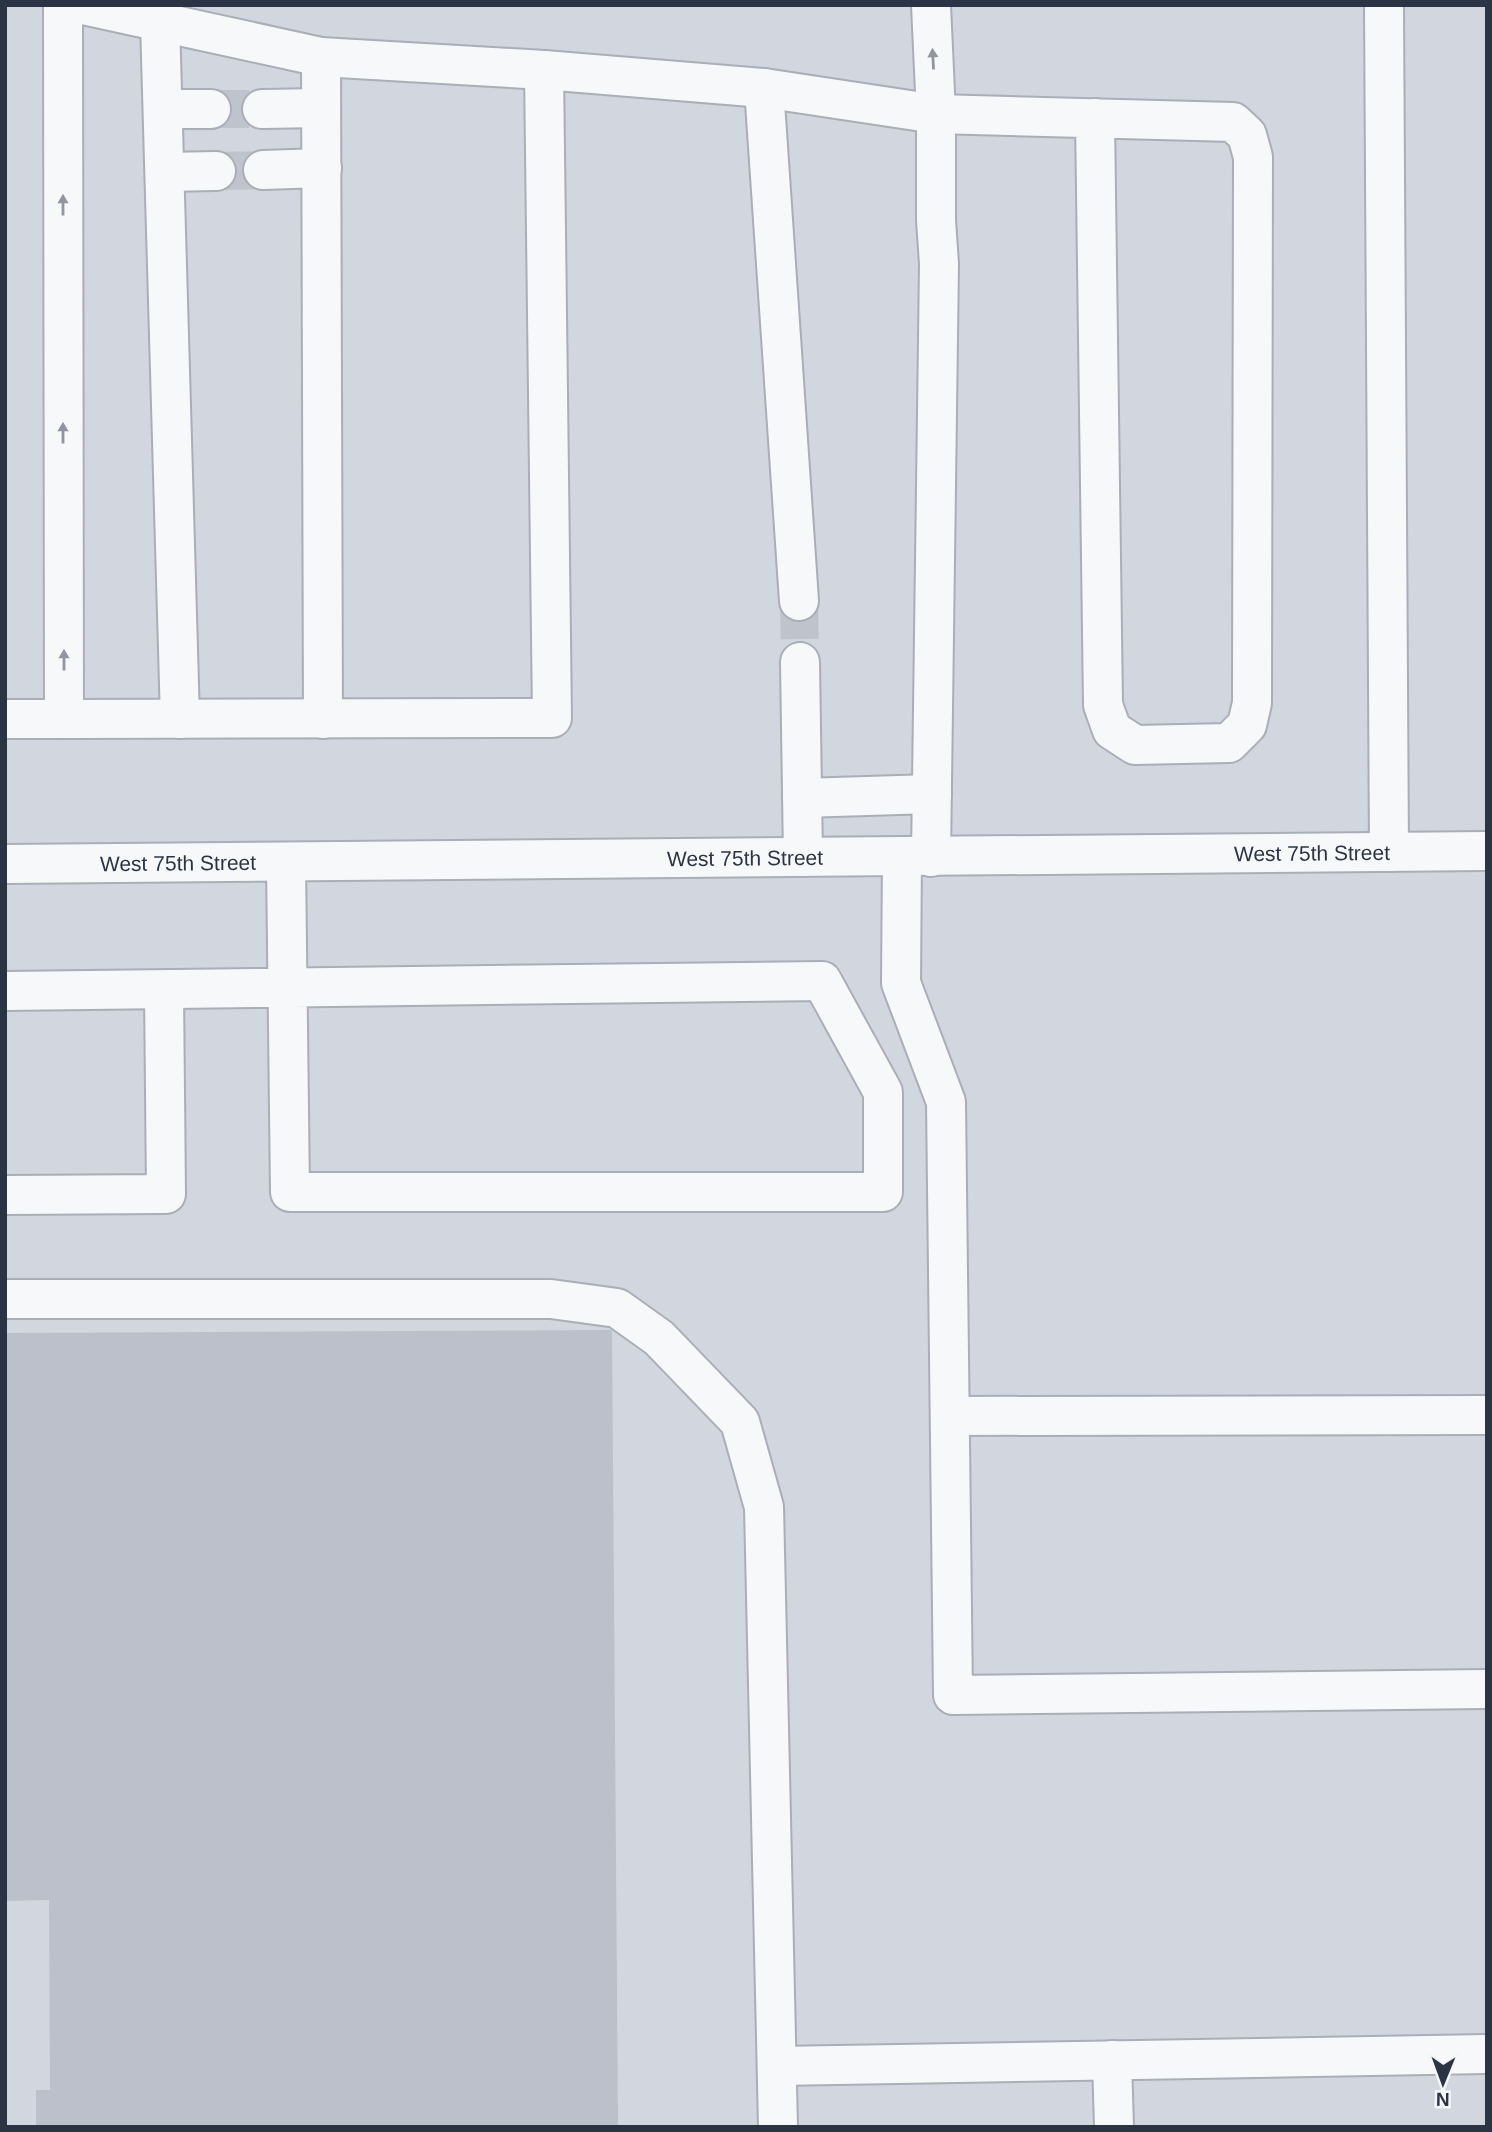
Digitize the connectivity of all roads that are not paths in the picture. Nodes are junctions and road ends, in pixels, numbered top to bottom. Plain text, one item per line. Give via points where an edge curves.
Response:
1 (62, 5) edge
2 (82, 5) edge
3 (931, 5) edge
4 (1384, 5) edge
5 (160, 22) junction
6 (321, 57) junction
7 (544, 70) junction
8 (764, 88) junction
9 (321, 107) junction
10 (163, 109) junction
11 (211, 109) tunnel mouth
12 (262, 109) tunnel mouth
13 (936, 114) junction
14 (1096, 118) junction
15 (322, 168) junction
16 (263, 170) tunnel mouth
17 (216, 171) tunnel mouth
18 (165, 172) junction
19 (799, 601) tunnel mouth
20 (800, 662) tunnel mouth
21 (5, 719) edge
22 (64, 719) junction
23 (180, 719) junction
24 (323, 719) junction
25 (932, 794) junction
26 (802, 798) junction
27 (1487, 851) edge
28 (1389, 852) junction
29 (916, 857) junction
30 (803, 858) junction
31 (286, 862) junction
32 (5, 864) edge
33 (287, 989) junction
34 (164, 990) junction
35 (5, 991) edge
36 (5, 1195) edge
37 (5, 1300) edge
38 (1487, 1415) edge
39 (950, 1416) junction
40 (1487, 1689) edge
41 (1487, 2054) edge
42 (1112, 2060) junction
43 (777, 2066) junction
44 (778, 2127) edge
45 (1114, 2127) edge

22 -> 1 street
2 - 5 street
13 -> 3 street
4 - 28 street
5 - 6 street
5 - 10 street
6 - 7 street
6 - 9 street
7 - 8 street
7 - 24 street via 552,718
8 - 13 street
8 - 19 street
9 - 12 street
9 - 15 street
10 - 11 street
10 - 18 street
13 - 14 street
13 - 25 street via 939,264
14 - 14 street via 1233,122 1247,135 1253,157 1252,703 1247,725 1229,743 1135,745 1112,730 1103,705
15 - 16 street
15 - 24 street
17 - 18 street
18 - 23 street
20 - 26 street
21 - 22 street
22 - 23 street
23 - 24 street
25 - 26 street
25 - 29 street
26 - 30 street
27 - 28 street, West 75th Street
28 - 29 street, West 75th Street
29 - 30 street, West 75th Street
29 - 39 street via 901,983 946,1102
30 - 31 street, West 75th Street
31 - 32 street, West 75th Street
31 - 33 street
33 - 33 street via 290,1192 883,1192 883,1092 822,981
33 - 34 street
34 - 35 street
34 - 36 street via 166,1194
37 - 43 street via 551,1299 617,1308 659,1338 740,1422 764,1507
38 - 39 street
39 - 40 street via 953,1695
41 - 42 street
42 - 43 street
42 - 45 street
43 - 44 street

